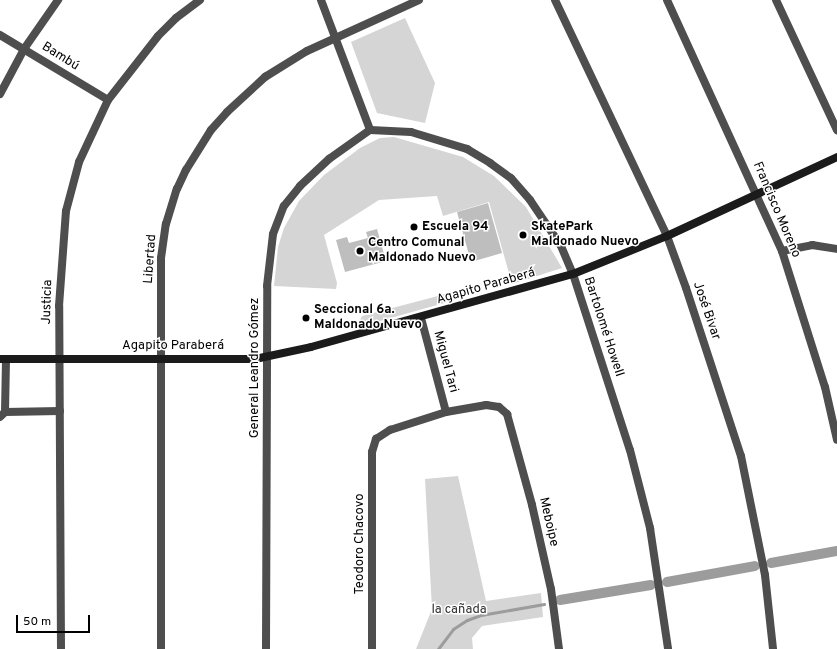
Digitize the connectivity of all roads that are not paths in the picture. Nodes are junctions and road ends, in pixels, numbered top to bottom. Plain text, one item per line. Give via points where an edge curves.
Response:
1 (58, 0) edge
2 (200, 0) edge
3 (321, 0) edge
4 (419, 0) edge
5 (555, 0) edge
6 (667, 0) edge
7 (776, 0) edge
8 (0, 35) edge
9 (334, 39) junction
10 (24, 49) junction
11 (0, 94) edge
12 (108, 100) junction
13 (370, 130) junction
14 (837, 130) edge
15 (837, 157) edge
16 (757, 193) junction
17 (667, 236) junction
18 (837, 249) edge
19 (782, 251) junction
20 (573, 274) junction
21 (420, 318) junction
22 (266, 357) junction
23 (3, 358) edge
24 (59, 358) junction
25 (160, 358) junction
26 (60, 412) junction
27 (446, 412) junction
28 (3, 415) edge
29 (837, 440) edge
30 (61, 649) edge
31 (161, 649) edge
32 (266, 649) edge
33 (372, 649) edge
34 (559, 649) edge
35 (668, 649) edge
36 (773, 649) edge

1 - 10 street
2 - 12 street, Justicia via 158,36
3 - 9 street
4 - 9 street, Libertad
5 - 17 street, José Bivar
6 - 16 street, Francisco Moreno
7 - 14 street
8 - 10 street, Bambú
9 - 13 street
9 - 25 street, Libertad via 285,63 246,94 211,130 186,170 170,208 163,241
10 - 11 street
10 - 12 street, Bambú
12 - 24 street, Justicia via 79,162 66,211 62,237
13 - 20 street, Bartolomé Howell via 411,132 467,149 490,163 511,178 530,200 561,246
13 - 22 street, General Leandro Gómez via 329,159 300,186 284,206 273,234 268,264
15 - 16 street, Agapito Paraberá
16 - 17 street, Agapito Paraberá
16 - 19 street, Francisco Moreno
17 - 20 street, Agapito Paraberá
17 - 36 street, José Bivar via 741,456 765,575
18 - 19 street via 812,245
19 - 29 street, Francisco Moreno via 825,387
20 - 21 street, Agapito Paraberá
20 - 35 street, Bartolomé Howell via 630,450 650,528
21 - 22 street, Agapito Paraberá
21 - 27 street, Miguel Tari
22 - 25 street, Agapito Paraberá
22 - 32 street, General Leandro Gómez
23 - 24 street, Agapito Paraberá
23 - 28 street
24 - 25 street, Agapito Paraberá
24 - 26 street, Justicia
25 - 31 street, Libertad
26 - 28 street
26 - 30 street, Justicia
27 - 33 street, Teodoro Chacovo via 390,430 376,439 372,452
27 - 34 street, Meboipe via 486,405 499,407 507,414 532,505 551,589

